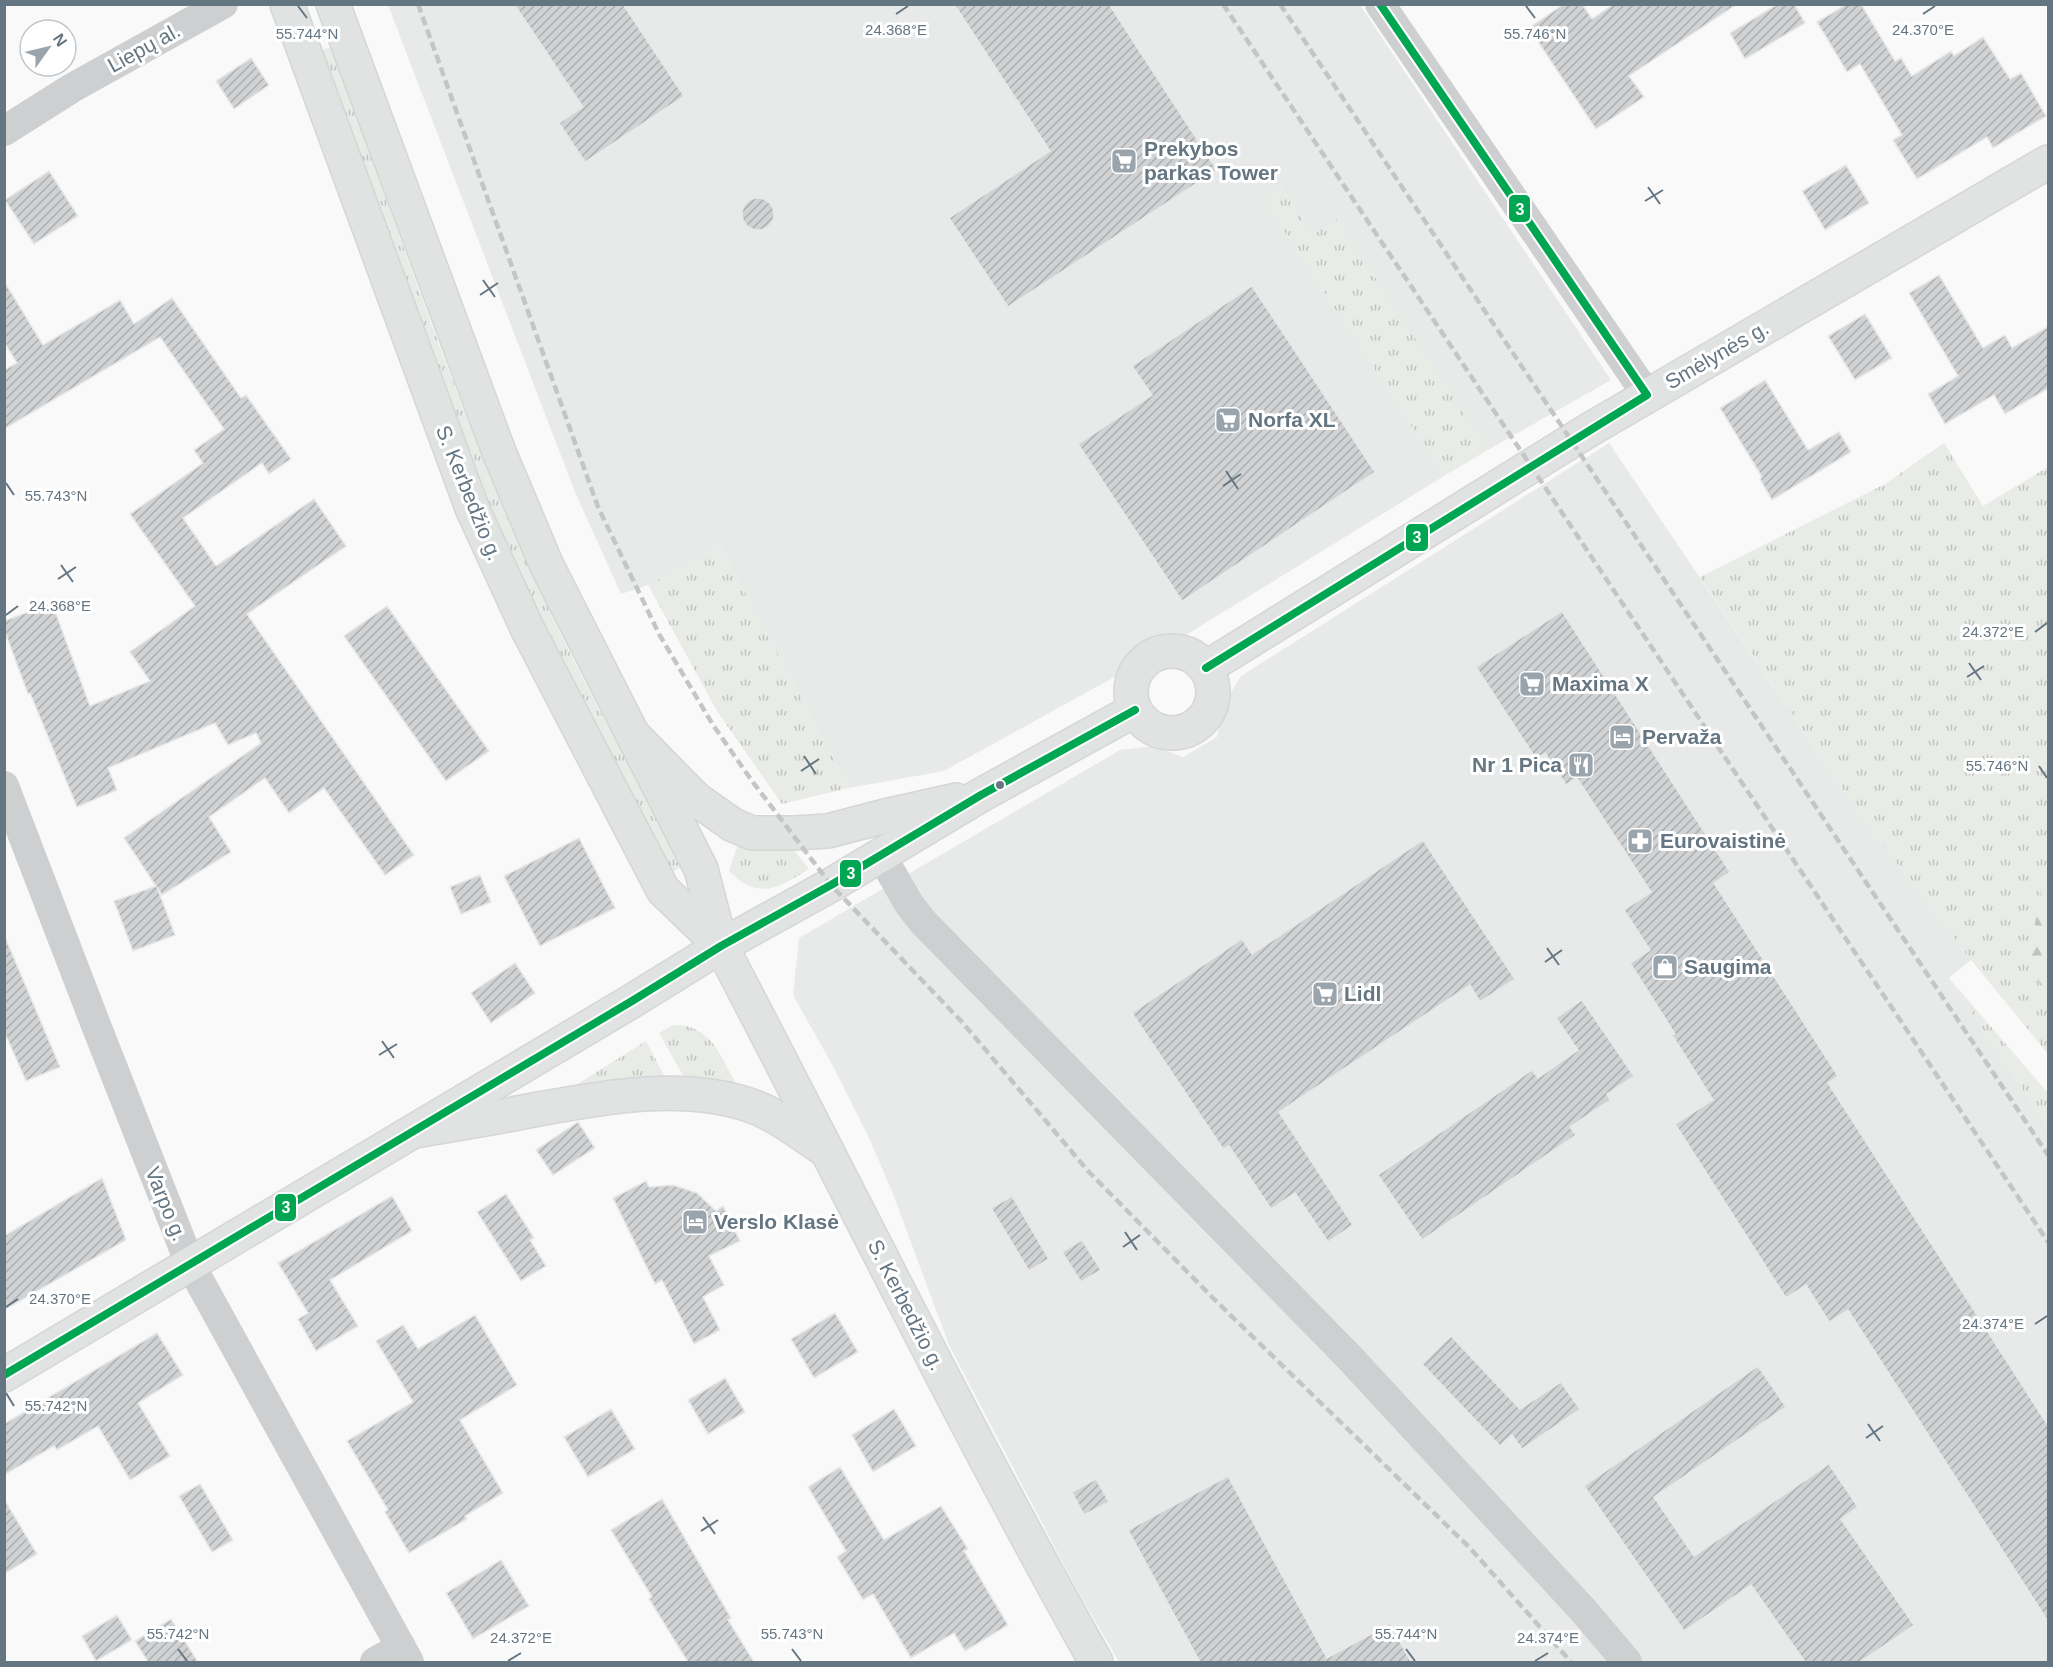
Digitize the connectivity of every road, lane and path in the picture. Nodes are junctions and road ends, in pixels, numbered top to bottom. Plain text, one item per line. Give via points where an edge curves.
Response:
1 (223, 4) edge
2 (287, 4) edge
3 (333, 4) edge
4 (1380, 4) edge
5 (4, 131) edge
6 (2049, 162) edge
7 (1647, 395) junction
8 (1206, 668) junction
9 (1135, 710) junction
10 (633, 735) junction
11 (4, 786) edge
12 (981, 795) junction
13 (881, 855) junction
14 (721, 946) junction
15 (413, 1131) junction
16 (828, 1152) junction
17 (190, 1264) junction
18 (4, 1375) edge
19 (405, 1655) edge
20 (375, 1662) edge
21 (1096, 1662) edge
22 (1627, 1662) edge

1 - 5 street, Liepų al. via 72,88
2 - 14 main road, S. Kerbedžio g. via 472,508 522,618 663,890
3 - 10 main road, S. Kerbedžio g. via 499,452 547,566
4 - 7 street
6 - 7 main road, Smėlynės g.
7 - 8 main road, Smėlynės g.
8 - 9 main road via 1189,654 1178,651 1146,659 1138,667 1131,688
8 - 9 main road via 1212,704 1198,724 1187,731 1151,728
9 - 12 main road
10 - 12 main road via 696,799 733,825 752,833 828,831
10 - 14 main road, S. Kerbedžio g. via 701,869
11 - 17 street, Varpo g.
12 - 13 main road
13 - 14 main road
13 - 22 street via 923,922 1350,1357
14 - 15 main road
14 - 16 main road, S. Kerbedžio g.
15 - 16 main road via 591,1099 692,1095 749,1105
15 - 17 main road
16 - 21 main road, S. Kerbedžio g. via 1002,1491
17 - 18 main road
17 - 19 street, Varpo g.
19 - 20 street

